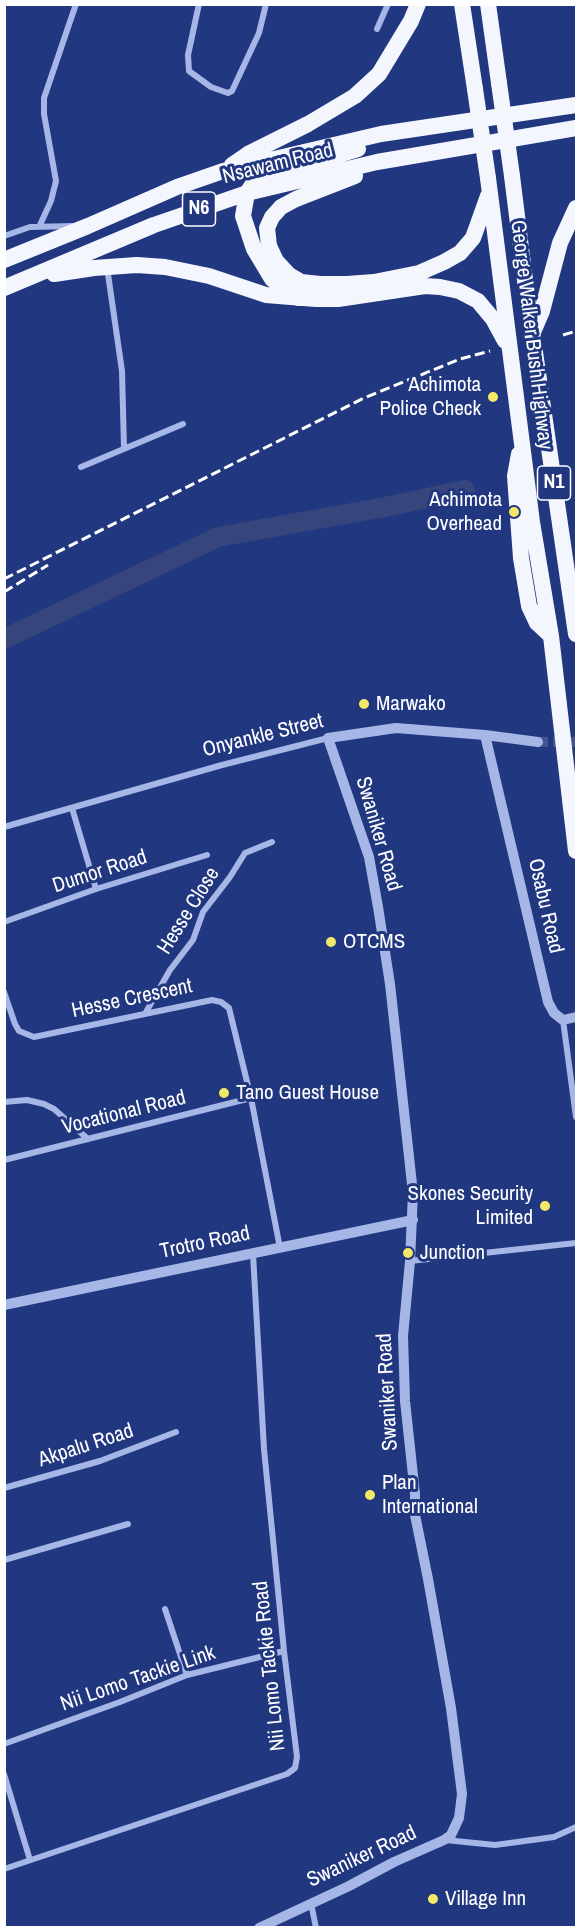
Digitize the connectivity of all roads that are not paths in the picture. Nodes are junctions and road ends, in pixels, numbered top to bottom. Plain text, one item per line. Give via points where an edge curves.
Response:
1 (76, 4) edge
2 (199, 4) edge
3 (266, 4) edge
4 (388, 4) edge
5 (418, 4) edge
6 (462, 4) edge
7 (488, 4) edge
8 (377, 29) dead end
9 (576, 105) edge
10 (576, 128) edge
11 (381, 134) junction
12 (377, 162) junction
13 (222, 171) junction
14 (488, 185) junction
15 (247, 193) junction
16 (576, 208) edge
17 (88, 226) junction
18 (39, 227) junction
19 (4, 236) edge
20 (4, 260) edge
21 (107, 267) junction
22 (27, 279) junction
23 (4, 288) edge
24 (298, 298) junction
25 (532, 332) junction
26 (510, 350) junction
27 (183, 424) dead end
28 (124, 448) junction
29 (81, 467) dead end
30 (576, 634) edge
31 (485, 735) junction
32 (328, 738) junction
33 (538, 742) tunnel mouth
34 (72, 808) junction
35 (4, 827) edge
36 (272, 842) dead end
37 (576, 850) edge
38 (207, 855) dead end
39 (96, 889) junction
40 (4, 922) edge
41 (4, 992) edge
42 (146, 1012) junction
43 (576, 1017) edge
44 (563, 1020) junction
45 (251, 1098) junction
46 (4, 1102) edge
47 (576, 1117) edge
48 (88, 1140) junction
49 (4, 1161) edge
50 (413, 1220) junction
51 (576, 1244) edge
52 (280, 1248) junction
53 (253, 1254) junction
54 (410, 1261) junction
55 (4, 1305) edge
56 (176, 1432) dead end
57 (4, 1488) edge
58 (128, 1524) dead end
59 (4, 1560) edge
60 (165, 1609) dead end
61 (284, 1651) junction
62 (187, 1675) junction
63 (4, 1744) edge
64 (4, 1774) edge
65 (576, 1827) edge
66 (444, 1840) junction
67 (30, 1860) junction
68 (4, 1869) edge
69 (311, 1903) junction
70 (259, 1928) edge
71 (316, 1928) edge

1 - 18 street via 44,98 56,181
2 - 3 street via 188,55 189,71 200,81 228,93 259,33
4 - 8 street
5 - 13 highway via 379,74 355,96
6 - 14 highway, George Walker Bush Highway / N1, bridge
7 - 25 highway, George Walker Bush Highway / N1, bridge
9 - 11 highway, Nsawam Road / N6
10 - 12 highway, Nsawam Road / N6
11 - 13 highway, Nsawam Road / N6
11 - 15 highway via 350,152 261,178
12 - 14 highway via 348,180 280,207 272,217 267,228 269,246 289,275 301,282 320,284 374,282 419,273 444,262 460,253 473,238
12 - 15 highway, Nsawam Road / N6
13 - 17 highway, Nsawam Road / N6
14 - 26 highway, George Walker Bush Highway / N1
15 - 22 highway, Nsawam Road / N6 via 154,225
15 - 24 highway via 243,216 254,249 272,279
16 - 25 highway via 560,243 542,311
17 - 18 street
17 - 20 highway, Nsawam Road / N6
18 - 19 street
21 - 22 highway
21 - 24 highway via 137,265 190,271 266,294
21 - 28 street via 123,371
22 - 23 highway, Nsawam Road / N6
24 - 26 highway via 338,299 424,286 459,291 478,301
25 - 30 highway, George Walker Bush Highway / N1
26 - 37 highway, George Walker Bush Highway / N1 via 522,445 514,476 520,558 529,606 537,623 551,636
27 - 28 street
28 - 29 street
31 - 32 street, Onyankle Street via 396,728
31 - 33 street, Onyankle Street
31 - 44 street, Osabu Road via 548,1002
32 - 34 street, Onyankle Street
32 - 50 street, Swaniker Road via 369,857 378,907 398,1057
34 - 35 street, Onyankle Street
34 - 39 street
36 - 42 street, Hesse Close via 245,853 203,912 193,940
38 - 39 street, Dumor Road
39 - 40 street, Dumor Road
41 - 42 street, Hesse Crescent via 15,1024 34,1037
42 - 45 street, Hesse Crescent via 212,1000 226,1006
43 - 44 street
44 - 47 street, Osabu Road
45 - 48 street, Vocational Road
45 - 52 street, Hesse Crescent
46 - 48 street via 27,1100 44,1104
48 - 49 street, Vocational Road
50 - 52 street, Trotro Road
50 - 54 street, Swaniker Road
51 - 54 street
52 - 53 street, Trotro Road
53 - 55 street, Trotro Road
53 - 61 street, Nii Lomo Tackie Road via 264,1449
54 - 66 street, Swaniker Road via 403,1336 415,1515 451,1708 462,1794 459,1818
56 - 57 street, Akpalu Road via 100,1461
58 - 59 street
60 - 62 street
61 - 62 street, Nii Lomo Tackie Link
61 - 67 street, Nii Lomo Tackie Road via 297,1757 295,1768 287,1774
62 - 63 street, Nii Lomo Tackie Link
64 - 67 street
65 - 66 street via 554,1837 503,1844
66 - 69 street, Swaniker Road
67 - 68 street, Nii Lomo Tackie Road
69 - 70 street, Swaniker Road
69 - 71 street

